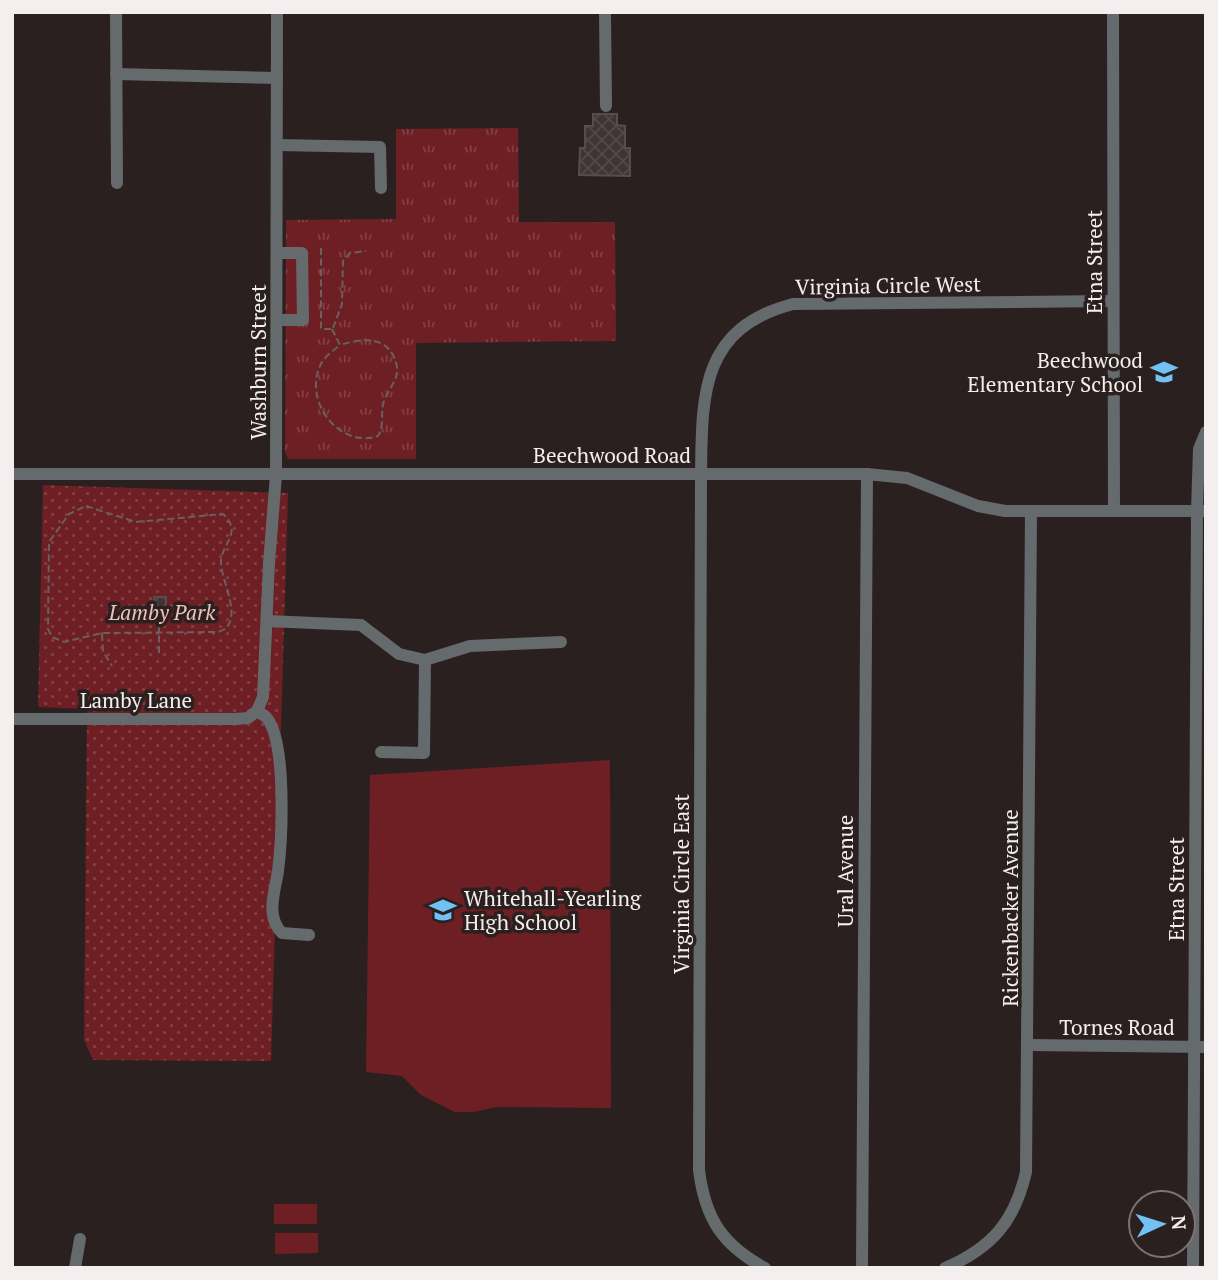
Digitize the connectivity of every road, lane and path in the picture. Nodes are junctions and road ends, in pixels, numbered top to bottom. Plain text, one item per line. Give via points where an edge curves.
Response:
1 (116, 12) edge
2 (277, 12) edge
3 (605, 12) edge
4 (1113, 12) edge
5 (116, 74) junction
6 (277, 78) junction
7 (606, 106) dead end
8 (277, 145) junction
9 (117, 183) dead end
10 (381, 188) dead end
11 (321, 248) dead end
12 (366, 251) dead end
13 (278, 253) junction
14 (1113, 301) junction
15 (277, 320) junction
16 (332, 329) junction
17 (340, 345) junction
18 (1206, 432) edge
19 (12, 474) edge
20 (701, 474) junction
21 (867, 474) junction
22 (276, 475) junction
23 (1114, 511) junction
24 (1201, 511) edge
25 (1031, 512) junction
26 (176, 615) dead end
27 (267, 621) junction
28 (159, 632) junction
29 (102, 633) junction
30 (561, 642) dead end
31 (159, 653) dead end
32 (425, 660) junction
33 (112, 666) dead end
34 (257, 711) junction
35 (12, 719) edge
36 (381, 752) dead end
37 (309, 935) dead end
38 (1028, 1045) junction
39 (1200, 1047) edge
40 (80, 1239) dead end
41 (75, 1268) edge
42 (765, 1268) edge
43 (862, 1268) edge
44 (945, 1268) edge
45 (1193, 1268) edge

1 - 5 street
2 - 6 street, Washburn Street
3 - 7 street
4 - 14 street, Etna Street
5 - 6 street
5 - 9 street
6 - 8 street, Washburn Street
8 - 10 street via 380,147
8 - 13 street, Washburn Street
11 - 16 path via 321,329
12 - 16 path via 350,253 343,261 342,304
13 - 15 street, Washburn Street
13 - 15 street via 303,253 303,320
14 - 20 street, Virginia Circle West via 819,302 781,307 744,325 712,367 703,410
14 - 23 street, Etna Street
15 - 22 street, Washburn Street
16 - 17 path
17 - 17 path via 317,372 321,407 339,429 359,438 379,436 383,405 397,373 396,361 382,343 363,340
18 - 24 street, Etna Street via 1199,449
19 - 22 street, Beechwood Road
20 - 21 street, Beechwood Road
20 - 22 street, Beechwood Road
20 - 42 street, Virginia Circle East via 699,1170 713,1222 736,1250
21 - 25 street, Beechwood Road via 907,478 978,506
21 - 43 street, Ural Avenue
22 - 27 street, Washburn Street
23 - 24 street, Beechwood Road
23 - 25 street, Beechwood Road
24 - 39 street, Etna Street
25 - 38 street, Rickenbacker Avenue
26 - 28 path via 159,614
27 - 32 street via 361,625 399,654
27 - 34 street, Washburn Street via 263,696
28 - 29 path
28 - 29 path via 218,632 230,624 221,565 232,530 223,514 136,522 86,506 69,514 49,542 48,629 52,637 64,642
28 - 31 path
29 - 33 path via 103,651
30 - 32 street via 470,646
32 - 36 street via 424,753
34 - 35 street, Lamby Lane via 236,719
34 - 37 street via 273,730 280,759 273,918 282,933
38 - 39 street, Tornes Road
38 - 44 street, Rickenbacker Avenue via 1027,1155 1016,1206 983,1248
39 - 45 street, Etna Street
40 - 41 street

